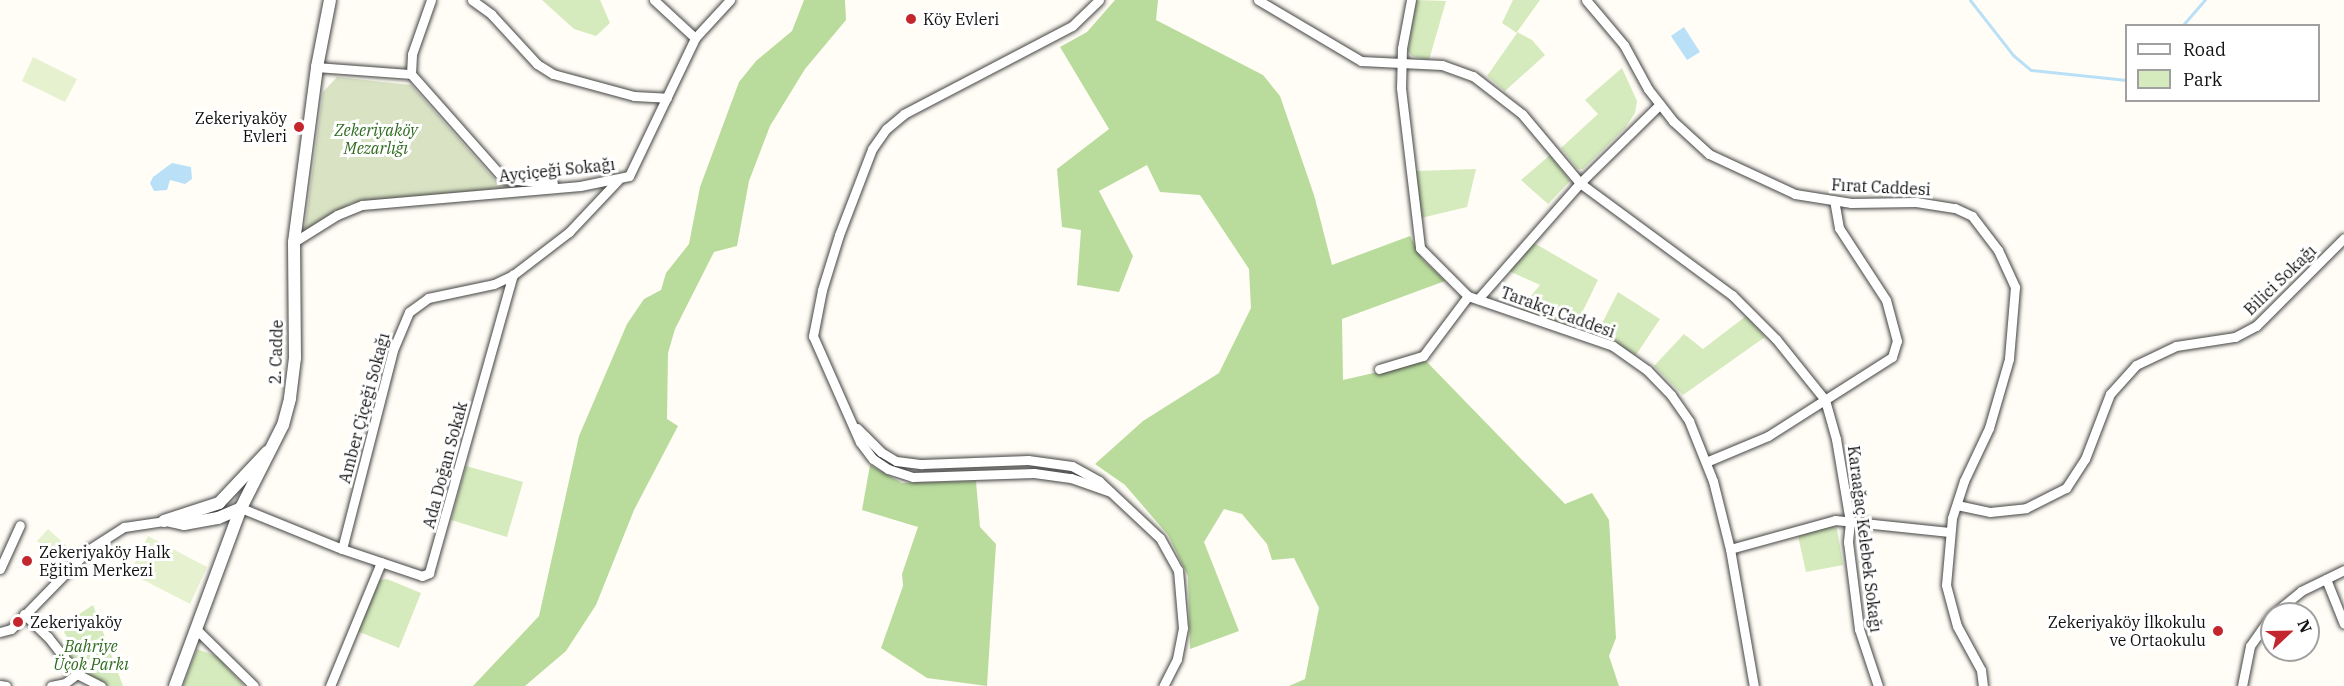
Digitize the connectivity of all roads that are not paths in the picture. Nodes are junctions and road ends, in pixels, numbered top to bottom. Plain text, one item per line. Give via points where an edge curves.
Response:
1 (330, 0) edge
2 (432, 0) edge
3 (472, 0) edge
4 (654, 0) edge
5 (730, 0) edge
6 (1099, 0) edge
7 (1258, 0) edge
8 (1411, 0) edge
9 (1586, 0) edge
10 (695, 38) junction
11 (1401, 64) junction
12 (317, 67) junction
13 (411, 74) junction
14 (667, 98) junction
15 (1660, 104) junction
16 (618, 180) junction
17 (1580, 183) junction
18 (1834, 200) junction
19 (2344, 238) edge
20 (294, 242) junction
21 (513, 275) junction
22 (1468, 296) junction
23 (1478, 299) junction
24 (1379, 369) dead end
25 (1825, 400) junction
26 (853, 424) junction
27 (270, 449) junction
28 (1706, 462) junction
29 (1111, 492) junction
30 (219, 503) junction
31 (1956, 505) junction
32 (241, 508) junction
33 (218, 518) junction
34 (164, 521) junction
35 (1850, 522) junction
36 (20, 525) dead end
37 (1949, 532) junction
38 (231, 537) junction
39 (342, 549) junction
40 (1730, 549) junction
41 (381, 562) junction
42 (0, 569) edge
43 (2344, 570) edge
44 (2326, 579) junction
45 (2287, 602) edge
46 (24, 614) junction
47 (2344, 624) edge
48 (196, 629) junction
49 (2260, 631) edge
50 (0, 632) edge
51 (76, 674) junction
52 (0, 685) edge
53 (6, 686) edge
54 (51, 686) edge
55 (101, 686) edge
56 (175, 686) edge
57 (254, 686) edge
58 (330, 686) edge
59 (1163, 686) edge
60 (1754, 686) edge
61 (1878, 686) edge
62 (1983, 686) edge
63 (2242, 686) edge

1 - 12 street, 2. Cadde
2 - 13 street via 412,54
3 - 14 street via 491,14 537,64 553,74 634,96
4 - 10 street
5 - 10 street, Ayçiçeği Sokağı
6 - 26 street via 1072,26 1036,48 904,114 886,129 872,149 839,235 813,336
7 - 11 street, Karaağaç Kelebek Sokağı via 1361,61
8 - 11 street, Tarakçı Caddesi
9 - 15 street, Fırat Caddesi via 1624,45
10 - 14 street, Ayçiçeği Sokağı
11 - 17 street, Karaağaç Kelebek Sokağı via 1442,65 1473,76 1522,114
11 - 22 street, Tarakçı Caddesi via 1408,166 1420,248
12 - 13 street
12 - 20 street, 2. Cadde
13 - 16 street via 504,179 550,183
14 - 16 street, Ayçiçeği Sokağı via 629,176
15 - 17 street
15 - 18 street, Fırat Caddesi via 1709,154 1795,194
16 - 20 street, Ayçiçeği Sokağı via 362,206 338,215
16 - 21 street, Amber Çiçeği Sokağı via 569,232
17 - 23 street
17 - 25 street, Karaağaç Kelebek Sokağı via 1732,296 1776,339
18 - 25 street via 1839,228 1886,300 1897,341 1892,357
18 - 31 street, Fırat Caddesi via 1916,202 1955,208 1972,216 1998,250 2015,287 2003,381 1989,428
19 - 31 street, Bilici Sokağı via 2256,326 2235,337 2176,346 2136,364 2110,394 2085,459 2066,488 2026,508 1989,512
20 - 27 street, 2. Cadde via 291,388 283,424
21 - 39 street, Amber Çiçeği Sokağı via 494,284 428,298 403,321
21 - 41 street, Ada Doğan Sokak via 434,566 422,576
22 - 23 street, Tarakçı Caddesi
22 - 24 street via 1422,356
23 - 28 street, Tarakçı Caddesi via 1613,346 1647,370 1689,421
25 - 28 street via 1768,436
25 - 35 street, Karaağaç Kelebek Sokağı via 1841,458
26 - 29 street via 896,461 1028,460 1072,466
26 - 29 street via 873,459 913,477 1034,473 1071,478
27 - 30 street
27 - 32 street, 2. Cadde
28 - 40 street, Tarakçı Caddesi
29 - 59 street via 1160,538 1178,570 1183,628 1176,659
30 - 32 street
30 - 34 street
31 - 37 street, Fırat Caddesi
32 - 33 street
32 - 38 street, 2. Cadde
32 - 39 street
33 - 34 street via 184,524
33 - 38 street via 225,522
34 - 46 street via 134,524 88,550
35 - 37 street
35 - 40 street via 1835,520
35 - 61 street, Karaağaç Kelebek Sokağı via 1848,542 1858,629
36 - 42 street
37 - 62 street, Fırat Caddesi via 1946,585 1957,626 1981,670
38 - 48 street, 2. Cadde
39 - 41 street, Ada Doğan Sokak
40 - 60 street, Tarakçı Caddesi
41 - 58 street
43 - 44 street
44 - 45 street
44 - 47 street
46 - 50 street via 11,629
46 - 51 street via 48,637
48 - 56 street, 2. Cadde
48 - 57 street
49 - 63 street via 2250,646
51 - 54 street via 65,683
51 - 55 street
52 - 53 street

